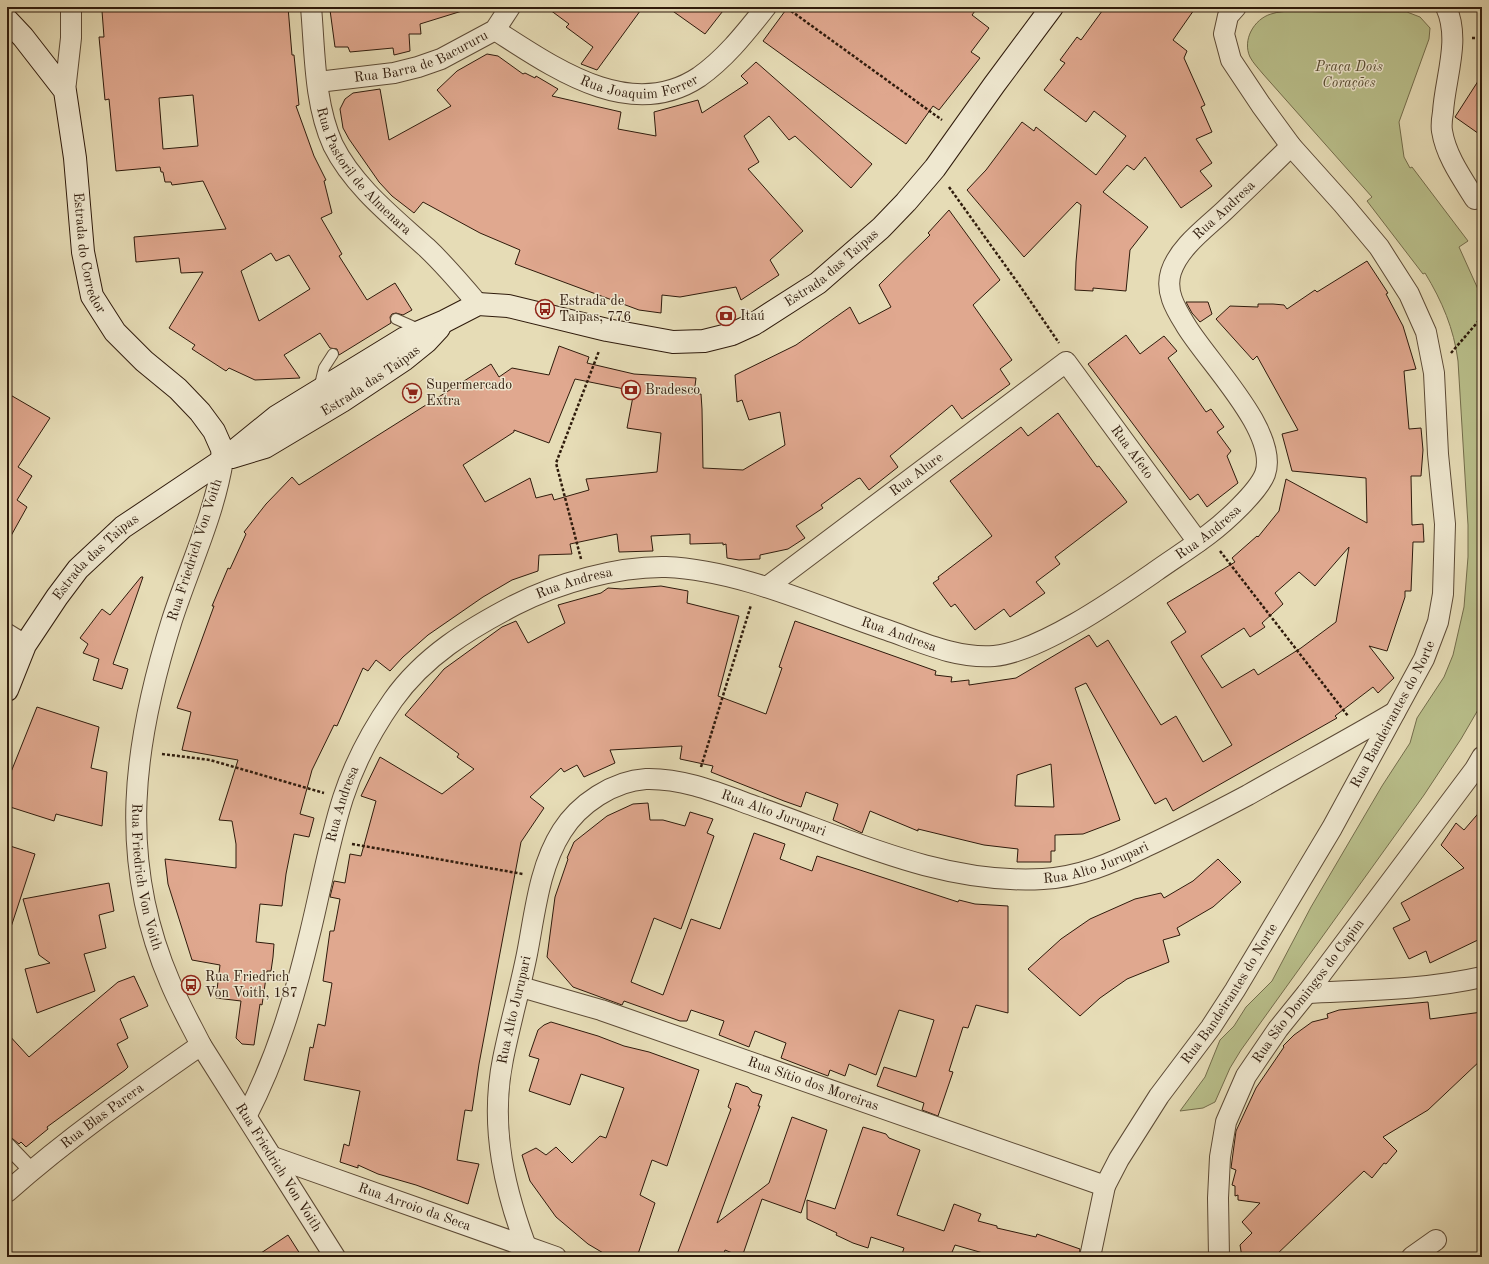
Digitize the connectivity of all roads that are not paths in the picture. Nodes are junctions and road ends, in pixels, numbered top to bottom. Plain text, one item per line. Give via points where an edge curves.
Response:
1 (71, 7) edge
2 (311, 7) edge
3 (510, 7) edge
4 (766, 7) edge
5 (1052, 7) edge
6 (1236, 7) edge
7 (1446, 7) edge
8 (7, 20) edge
9 (495, 30) junction
10 (318, 82) junction
11 (66, 91) junction
12 (1291, 146) junction
13 (1480, 203) edge
14 (478, 304) junction
15 (396, 319) dead end
16 (445, 322) junction
17 (421, 330) junction
18 (333, 354) dead end
19 (1066, 362) joint
20 (319, 390) junction
21 (223, 460) junction
22 (1203, 538) junction
23 (762, 586) junction
24 (16, 639) edge
25 (7, 690) edge
26 (1396, 711) junction
27 (1482, 757) edge
28 (1482, 977) edge
29 (521, 986) junction
30 (1307, 994) junction
31 (202, 1045) junction
32 (247, 1115) junction
33 (7, 1145) edge
34 (273, 1157) junction
35 (31, 1170) junction
36 (1105, 1186) junction
37 (7, 1192) edge
38 (1436, 1240) dead end
39 (528, 1252) edge
40 (336, 1257) edge
41 (556, 1257) edge
42 (1090, 1257) edge
43 (1218, 1257) edge
44 (1412, 1257) edge

1 - 11 street
2 - 10 street, Rua Pastoril de Almenara
3 - 9 street, Rua Barra de Bacururu
4 - 9 street, Rua Joaquim Ferrer via 736,44 708,69 680,87 658,93 611,91 587,83 538,58
5 - 14 main road, Estrada das Taipas via 935,168 881,228 818,283 754,324 732,334 704,341 673,342 607,330 522,309
6 - 12 street via 1228,16 1224,34 1232,60
7 - 13 street via 1451,17 1454,37 1444,91 1442,130 1447,150
8 - 11 main road
9 - 10 street, Rua Barra de Bacururu via 471,44 418,67 379,76
10 - 14 street, Rua Pastoril de Almenara via 323,115 333,144 350,172 391,216 446,267
11 - 21 main road, Estrada do Corredor via 83,252 92,296 115,332 200,412 214,431 222,449
12 - 22 street, Rua Andresa via 1191,242 1175,261 1169,278 1172,302 1192,337 1252,415 1264,442 1265,474 1238,508
12 - 26 street, Rua Bandeirantes do Norte via 1379,247 1409,294 1426,332 1434,372 1445,524 1443,594 1438,622 1427,654
14 - 16 main road, Estrada das Taipas
15 - 17 lane
16 - 17 main road, Estrada das Taipas
16 - 21 main road, Estrada das Taipas via 405,359 342,401 265,447
17 - 20 main road, Estrada das Taipas
18 - 20 lane via 324,368
19 - 22 street, Rua Afeto
19 - 23 street, Rua Alure
20 - 21 main road, Estrada das Taipas via 257,431
21 - 24 main road, Estrada das Taipas via 123,527 78,569 57,597
21 - 31 street, Rua Friedrich Von Voith via 218,490 161,654 139,752 135,820 140,872 152,930 170,982
22 - 23 street, Rua Andresa via 1077,622 1054,635 999,656 974,656 952,652
23 - 32 street, Rua Andresa via 696,570 663,567 586,578 524,601 485,621 435,654 411,678 394,698 355,767 343,799 310,935 278,1047
24 - 25 main road, Estrada das Taipas
26 - 29 street, Rua Alto Jurupari via 1188,827 1130,855 1079,874 1046,879 1011,880 954,872 922,864 695,786 666,780 643,779 619,784 597,796 564,827 553,847 542,877
26 - 36 street, Rua Bandeirantes do Norte via 1336,822 1286,907 1215,1020 1138,1128
27 - 30 street, Rua São Domingos do Capim via 1476,769
28 - 30 street via 1393,988
29 - 36 street, Rua Sítio dos Moreiras via 601,1010
29 - 39 street, Rua Alto Jurupari via 502,1062 497,1132 500,1157
30 - 43 street, Rua São Domingos do Capim via 1278,1029 1246,1076 1226,1122 1220,1157
31 - 32 street, Rua Friedrich Von Voith
31 - 35 street, Rua Blas Parera
32 - 34 street, Rua Friedrich Von Voith
33 - 35 street
34 - 39 street, Rua Arroio da Seca
34 - 40 street, Rua Friedrich Von Voith
35 - 37 street, Rua Blas Parera
36 - 42 street, Rua Bandeirantes do Norte
38 - 44 street
39 - 41 street, Rua Arroio da Seca

